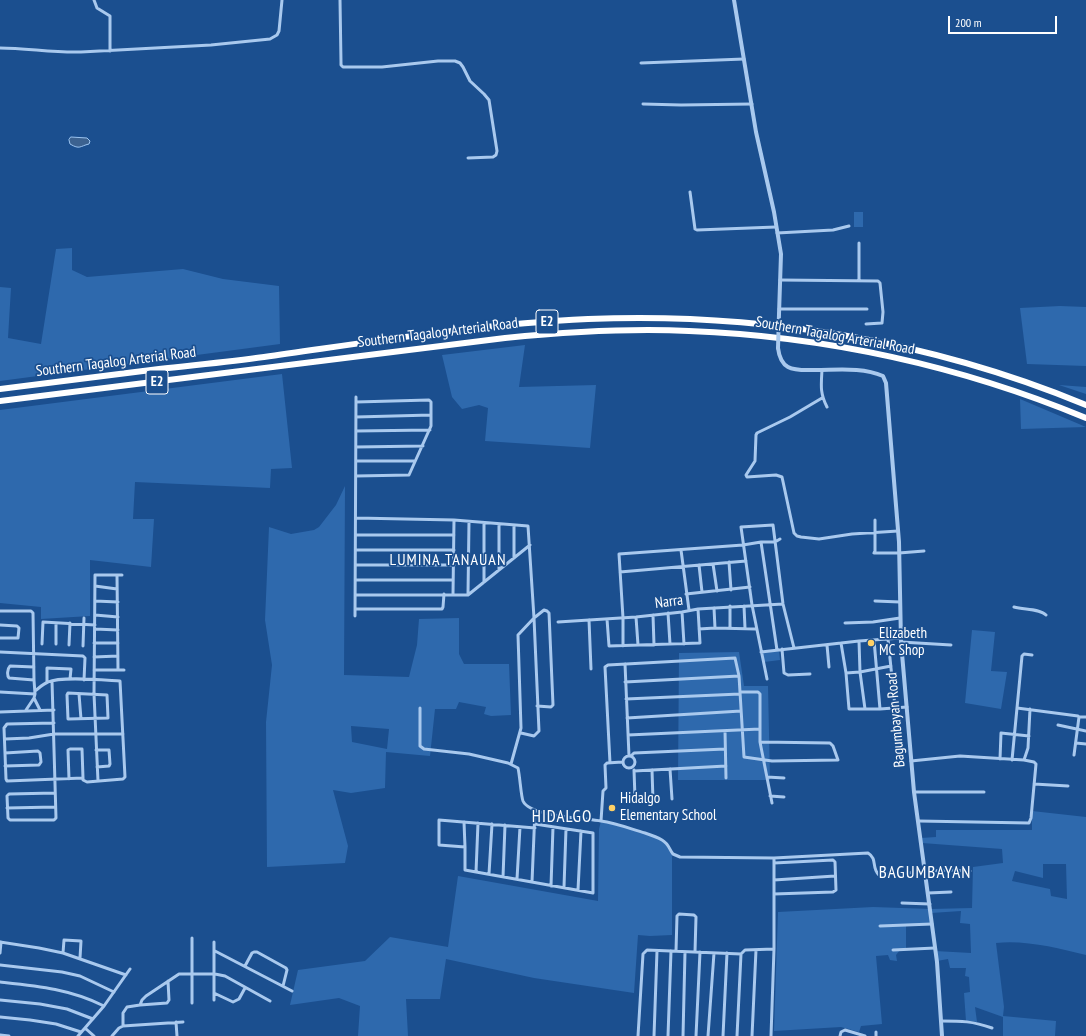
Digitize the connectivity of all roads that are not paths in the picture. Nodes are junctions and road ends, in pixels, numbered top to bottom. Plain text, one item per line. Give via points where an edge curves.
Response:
1 (94, 0) edge
2 (282, 0) edge
3 (340, 0) edge
4 (734, 0) edge
5 (0, 48) edge
6 (110, 51) junction
7 (744, 59) junction
8 (641, 63) dead end
9 (643, 104) dead end
10 (752, 104) junction
11 (468, 158) dead end
12 (690, 192) dead end
13 (849, 226) dead end
14 (776, 227) junction
15 (777, 233) junction
16 (859, 243) dead end
17 (780, 280) junction
18 (859, 280) junction
19 (867, 310) dead end
20 (779, 312) junction
21 (866, 324) dead end
22 (822, 370) junction
23 (0, 389) edge
24 (356, 397) dead end
25 (822, 398) junction
26 (0, 401) edge
27 (356, 402) junction
28 (1086, 405) edge
29 (828, 407) dead end
30 (431, 415) junction
31 (356, 417) junction
32 (1086, 418) edge
33 (430, 430) junction
34 (356, 431) junction
35 (423, 446) junction
36 (356, 447) junction
37 (356, 461) junction
38 (415, 461) junction
39 (356, 476) junction
40 (356, 518) junction
41 (454, 520) junction
42 (875, 520) dead end
43 (469, 522) junction
44 (484, 523) junction
45 (499, 524) junction
46 (514, 525) junction
47 (898, 531) junction
48 (876, 532) junction
49 (356, 535) junction
50 (454, 535) junction
51 (780, 539) dead end
52 (761, 542) junction
53 (775, 542) junction
54 (530, 545) junction
55 (743, 545) junction
56 (356, 550) junction
57 (454, 550) junction
58 (681, 550) junction
59 (924, 551) dead end
60 (899, 553) junction
61 (514, 558) junction
62 (746, 561) junction
63 (729, 562) junction
64 (713, 564) junction
65 (356, 565) junction
66 (454, 565) junction
67 (700, 565) junction
68 (683, 566) junction
69 (499, 570) junction
70 (620, 572) junction
71 (117, 575) junction
72 (122, 576) dead end
73 (356, 580) junction
74 (454, 580) junction
75 (484, 582) junction
76 (95, 586) junction
77 (750, 587) junction
78 (117, 589) junction
79 (731, 590) junction
80 (716, 591) junction
81 (702, 592) junction
82 (444, 594) junction
83 (453, 594) junction
84 (468, 594) junction
85 (686, 594) junction
86 (356, 595) junction
87 (95, 601) junction
88 (875, 601) dead end
89 (118, 602) junction
90 (900, 602) junction
91 (783, 604) junction
92 (752, 605) junction
93 (770, 605) junction
94 (730, 606) junction
95 (744, 606) junction
96 (1014, 607) dead end
97 (714, 608) junction
98 (355, 609) junction
99 (698, 609) junction
100 (689, 610) junction
101 (0, 611) edge
102 (682, 612) junction
103 (668, 613) junction
104 (95, 615) junction
105 (653, 615) junction
106 (1046, 615) dead end
107 (355, 616) dead end
108 (636, 616) junction
109 (118, 617) junction
110 (84, 618) dead end
111 (534, 618) junction
112 (623, 618) junction
113 (900, 618) junction
114 (607, 619) junction
115 (590, 620) junction
116 (558, 622) dead end
117 (845, 622) dead end
118 (56, 623) junction
119 (70, 623) junction
120 (84, 624) junction
121 (0, 625) edge
122 (95, 627) junction
123 (715, 628) junction
124 (730, 628) junction
125 (745, 628) junction
126 (699, 629) junction
127 (756, 629) junction
128 (118, 630) junction
129 (0, 638) edge
130 (888, 639) junction
131 (859, 640) junction
132 (874, 640) junction
133 (901, 640) junction
134 (94, 643) junction
135 (118, 643) junction
136 (841, 643) junction
137 (42, 644) dead end
138 (56, 644) dead end
139 (670, 644) junction
140 (684, 644) junction
141 (827, 644) junction
142 (69, 645) dead end
143 (638, 645) junction
144 (654, 645) junction
145 (951, 645) dead end
146 (83, 646) dead end
147 (623, 646) junction
148 (794, 648) junction
149 (782, 649) junction
150 (777, 650) junction
151 (0, 652) edge
152 (761, 652) junction
153 (34, 653) junction
154 (1032, 655) dead end
155 (118, 656) junction
156 (94, 657) junction
157 (625, 664) junction
158 (891, 666) junction
159 (34, 667) junction
160 (829, 667) dead end
161 (876, 668) junction
162 (591, 669) dead end
163 (94, 670) junction
164 (118, 670) junction
165 (124, 670) dead end
166 (860, 672) junction
167 (846, 673) junction
168 (810, 674) dead end
169 (739, 676) junction
170 (70, 679) junction
171 (767, 679) dead end
172 (34, 680) junction
173 (84, 680) junction
174 (94, 680) junction
175 (52, 681) junction
176 (47, 682) junction
177 (626, 682) junction
178 (0, 692) edge
179 (35, 692) junction
180 (740, 693) junction
181 (79, 694) junction
182 (94, 694) junction
183 (34, 698) junction
184 (626, 699) junction
185 (538, 706) junction
186 (895, 707) junction
187 (907, 707) junction
188 (420, 708) dead end
189 (1017, 708) junction
190 (865, 709) junction
191 (880, 709) junction
192 (1030, 709) junction
193 (26, 710) junction
194 (40, 710) junction
195 (54, 710) junction
196 (741, 711) junction
197 (0, 712) edge
198 (1079, 717) junction
199 (1086, 717) edge
200 (627, 718) junction
201 (81, 719) junction
202 (95, 719) junction
203 (54, 723) junction
204 (1058, 725) dead end
205 (760, 729) junction
206 (742, 730) junction
207 (1077, 730) junction
208 (725, 731) junction
209 (1086, 731) edge
210 (521, 733) junction
211 (54, 734) junction
212 (95, 734) junction
213 (123, 734) junction
214 (628, 735) junction
215 (1015, 735) junction
216 (1028, 736) junction
217 (5, 739) junction
218 (760, 742) junction
219 (1076, 743) junction
220 (1086, 744) edge
221 (96, 750) junction
222 (725, 750) junction
223 (5, 753) junction
224 (1074, 755) dead end
225 (630, 756) junction
226 (1000, 759) junction
227 (763, 760) junction
228 (1012, 760) junction
229 (1024, 760) junction
230 (911, 761) junction
231 (622, 762) junction
232 (610, 763) junction
233 (511, 764) junction
234 (5, 766) junction
235 (726, 766) junction
236 (97, 767) junction
237 (632, 767) junction
238 (670, 769) junction
239 (652, 770) junction
240 (634, 771) junction
241 (767, 777) junction
242 (83, 778) junction
243 (726, 778) dead end
244 (784, 778) dead end
245 (55, 779) junction
246 (69, 779) junction
247 (98, 781) junction
248 (1034, 784) junction
249 (1068, 786) dead end
250 (914, 792) junction
251 (984, 792) dead end
252 (55, 793) junction
253 (770, 796) junction
254 (784, 797) dead end
255 (635, 798) dead end
256 (672, 799) dead end
257 (653, 801) dead end
258 (772, 803) dead end
259 (55, 806) junction
260 (7, 808) junction
261 (535, 810) junction
262 (602, 821) junction
263 (919, 821) junction
264 (464, 822) junction
265 (478, 823) junction
266 (492, 824) junction
267 (535, 824) junction
268 (505, 825) junction
269 (520, 827) junction
270 (553, 827) junction
271 (535, 828) junction
272 (566, 829) junction
273 (581, 831) junction
274 (465, 847) junction
275 (774, 858) junction
276 (774, 863) junction
277 (970, 871) dead end
278 (476, 872) junction
279 (925, 872) junction
280 (489, 874) junction
281 (835, 876) junction
282 (503, 877) junction
283 (517, 879) junction
284 (774, 880) junction
285 (532, 882) junction
286 (551, 886) junction
287 (564, 888) junction
288 (578, 890) junction
289 (951, 892) dead end
290 (928, 893) junction
291 (774, 894) junction
292 (902, 903) dead end
293 (930, 904) junction
294 (932, 924) junction
295 (880, 926) dead end
296 (192, 938) dead end
297 (0, 942) edge
298 (214, 942) dead end
299 (935, 948) junction
300 (756, 950) junction
301 (774, 950) junction
302 (893, 950) dead end
303 (215, 951) junction
304 (657, 951) junction
305 (671, 951) junction
306 (676, 951) junction
307 (685, 952) junction
308 (695, 952) junction
309 (700, 952) junction
310 (63, 953) junction
311 (714, 953) junction
312 (727, 953) junction
313 (0, 954) edge
314 (741, 954) junction
315 (80, 958) junction
316 (0, 965) edge
317 (245, 966) junction
318 (130, 969) dead end
319 (192, 974) junction
320 (215, 974) junction
321 (126, 975) junction
322 (168, 981) junction
323 (0, 982) edge
324 (283, 986) junction
325 (245, 988) junction
326 (292, 991) dead end
327 (114, 992) junction
328 (214, 993) junction
329 (0, 1000) edge
330 (214, 1000) dead end
331 (270, 1001) dead end
332 (192, 1003) dead end
333 (140, 1005) junction
334 (104, 1006) junction
335 (0, 1018) edge
336 (93, 1019) junction
337 (176, 1022) junction
338 (183, 1022) dead end
339 (940, 1022) junction
340 (123, 1026) junction
341 (85, 1028) junction
342 (992, 1028) dead end
343 (81, 1032) junction
344 (113, 1034) edge
345 (0, 1035) edge
346 (9, 1036) edge
347 (78, 1036) edge
348 (94, 1036) edge
349 (119, 1036) edge
350 (177, 1036) edge
351 (638, 1036) edge
352 (654, 1036) edge
353 (668, 1036) edge
354 (683, 1036) edge
355 (696, 1036) edge
356 (708, 1036) edge
357 (723, 1036) edge
358 (737, 1036) edge
359 (752, 1036) edge
360 (770, 1036) edge
361 (840, 1036) edge
362 (865, 1036) edge
363 (942, 1036) edge

1 - 6 street via 97,8 110,16
2 - 6 street via 279,31 270,39
3 - 11 street via 343,67 382,67 438,61 460,63 470,81 488,100 497,151 493,157
4 - 7 street
5 - 6 street via 24,48 59,53
7 - 8 street
7 - 10 street
9 - 10 street
10 - 14 street
12 - 14 street via 697,230
13 - 15 street via 832,230
14 - 15 street
15 - 17 street via 781,254
16 - 18 street
17 - 18 street
17 - 20 street
18 - 21 street via 880,282 882,323
19 - 20 street
20 - 22 street, Bagumbayan Road, bridge via 778,348 783,363 788,367
22 - 25 street
22 - 47 street, Bagumbayan Road via 873,372 883,376 886,383
23 - 28 highway, Southern Tagalog Arterial Road / E2 via 505,326 661,318 774,325 874,341 978,367
24 - 27 street
25 - 29 street
25 - 48 street via 757,433 755,461 746,475 782,477 797,536 819,539
26 - 32 highway, Southern Tagalog Arterial Road / E2 via 504,338 594,331 688,330 770,337 871,352 972,377
27 - 30 street via 429,400
27 - 31 street
30 - 31 street
30 - 33 street
31 - 34 street
33 - 34 street
33 - 35 street
34 - 36 street
35 - 36 street
35 - 38 street
36 - 37 street
37 - 38 street
37 - 39 street
38 - 39 street via 409,475
39 - 40 street
40 - 41 street
40 - 49 street
41 - 43 street
41 - 50 street
42 - 48 street
43 - 44 street
43 - 84 street
44 - 45 street
44 - 75 street
45 - 46 street
45 - 69 street
46 - 54 street via 528,526
46 - 61 street
47 - 48 street
47 - 60 street, Bagumbayan Road
48 - 60 street via 874,553
49 - 50 street
49 - 56 street
50 - 57 street
51 - 53 street
52 - 53 street
52 - 55 street
52 - 93 street
53 - 55 street via 773,525 741,527
53 - 91 street
54 - 61 street
54 - 111 street
55 - 58 street
55 - 62 street
56 - 57 street
56 - 65 street
57 - 66 street
58 - 68 street
58 - 70 street via 619,554
59 - 60 street
60 - 90 street, Bagumbayan Road
61 - 69 street
62 - 63 street
62 - 77 street
63 - 64 street
63 - 79 street
64 - 67 street
64 - 80 street
65 - 66 street
65 - 73 street
66 - 74 street
67 - 68 street
67 - 81 street
68 - 70 street
68 - 85 street
69 - 75 street
70 - 112 street
71 - 72 street
71 - 76 street via 95,575
71 - 78 street
73 - 74 street
73 - 86 street
74 - 83 street
75 - 84 street
76 - 78 street
76 - 87 street
77 - 79 street
77 - 92 street
78 - 89 street
79 - 80 street
80 - 81 street
81 - 85 street
82 - 83 street
82 - 86 street
82 - 98 street via 442,609
83 - 84 street
85 - 100 street
86 - 98 street
87 - 89 street
87 - 104 street
88 - 90 street
89 - 109 street
90 - 113 street, Bagumbayan Road
91 - 93 street, Narra
91 - 148 street
92 - 93 street, Narra
92 - 95 street, Narra
92 - 127 street
93 - 150 street
94 - 95 street, Narra
94 - 97 street, Narra
94 - 124 street
95 - 125 street
96 - 106 street
97 - 99 street, Narra
97 - 123 street
98 - 107 street
99 - 100 street, Narra
99 - 126 street
100 - 102 street, Narra
101 - 153 street via 33,612
102 - 103 street, Narra
102 - 140 street
103 - 105 street, Narra
103 - 139 street
104 - 109 street
104 - 122 street
105 - 108 street, Narra
105 - 144 street
108 - 112 street, Narra
108 - 143 street
109 - 128 street
110 - 120 street
111 - 185 street
111 - 185 street via 544,610 549,613 553,705
111 - 210 street via 518,635
112 - 114 street, Narra
112 - 147 street
113 - 117 street via 873,622
113 - 133 street, Bagumbayan Road
114 - 115 street, Narra
114 - 147 street via 609,646
115 - 116 street, Narra
115 - 162 street
118 - 119 street
118 - 137 street via 43,622
118 - 138 street
119 - 120 street
119 - 142 street
120 - 122 street
120 - 146 street
121 - 129 street via 19,628 18,638
122 - 128 street
122 - 134 street
123 - 124 street
123 - 126 street
124 - 125 street
125 - 127 street
126 - 140 street via 700,643
127 - 152 street
128 - 135 street
130 - 132 street
130 - 133 street
130 - 158 street
131 - 132 street
131 - 136 street
131 - 166 street
132 - 161 street
133 - 145 street
133 - 187 street, Bagumbayan Road
134 - 135 street
134 - 156 street
135 - 155 street
136 - 141 street
136 - 167 street
139 - 140 street
139 - 144 street
141 - 148 street
141 - 160 street
143 - 144 street
143 - 147 street
148 - 149 street
149 - 150 street
149 - 168 street via 784,673
150 - 152 street
151 - 153 street
152 - 171 street
153 - 159 street
153 - 173 street via 84,656
154 - 189 street via 1022,656
155 - 156 street
155 - 164 street
156 - 163 street
157 - 169 street via 735,658
157 - 177 street
157 - 232 street via 605,667
158 - 161 street
158 - 186 street
159 - 172 street
159 - 172 street via 8,668 9,678
161 - 166 street
161 - 191 street
163 - 164 street
163 - 174 street
164 - 165 street
166 - 167 street
166 - 190 street
167 - 190 street via 849,708
169 - 177 street
169 - 180 street
170 - 173 street
170 - 175 street
170 - 176 street via 70,669 47,668
172 - 179 street
173 - 174 street
174 - 182 street
174 - 213 street via 120,681
175 - 176 street
175 - 195 street
176 - 179 street
177 - 184 street
178 - 179 street
179 - 183 street
180 - 184 street
180 - 196 street
180 - 205 street via 760,694
181 - 182 street
181 - 201 street
181 - 201 street via 67,694 67,718
182 - 202 street
182 - 202 street via 108,696 108,718
183 - 193 street
183 - 194 street
184 - 200 street
185 - 210 street via 539,731 534,736
186 - 187 street
186 - 191 street
187 - 230 street, Bagumbayan Road
188 - 233 street via 422,748 469,754
189 - 192 street
189 - 215 street
190 - 191 street
192 - 198 street
192 - 216 street
193 - 194 street
193 - 197 street
194 - 195 street
195 - 203 street
196 - 200 street
196 - 206 street
198 - 199 street
198 - 207 street
200 - 214 street
201 - 202 street
202 - 212 street
203 - 211 street
203 - 217 street via 7,724 4,728
204 - 207 street
205 - 206 street
205 - 218 street
206 - 208 street
206 - 227 street via 744,757
207 - 209 street
207 - 219 street
208 - 214 street
208 - 222 street
210 - 233 street
211 - 212 street
211 - 217 street
211 - 245 street
212 - 213 street
212 - 221 street
213 - 247 street via 125,777
214 - 225 street
215 - 216 street
215 - 226 street via 1001,733
215 - 228 street
216 - 229 street
217 - 223 street
218 - 227 street
218 - 227 street via 830,743 838,760
219 - 220 street
219 - 224 street
221 - 236 street
221 - 236 street via 109,750 110,758 110,766
222 - 225 street via 634,753
222 - 235 street
223 - 234 street
223 - 234 street via 38,751 41,762 39,765
225 - 231 street
225 - 237 street via 635,762
226 - 228 street
226 - 230 street via 960,756
227 - 241 street
228 - 229 street
229 - 248 street via 1036,764
230 - 250 street, Bagumbayan Road
231 - 232 street
231 - 237 street via 626,767
232 - 262 street via 605,765 606,788 603,791
233 - 261 street via 518,768 522,801
234 - 245 street via 8,781
235 - 238 street
235 - 243 street
236 - 247 street
237 - 240 street
238 - 239 street
238 - 256 street
239 - 240 street
239 - 257 street
240 - 255 street
241 - 244 street
241 - 253 street
242 - 246 street
242 - 246 street via 82,749 70,749
242 - 247 street via 85,781
245 - 246 street
245 - 252 street
248 - 249 street
248 - 263 street via 1029,823
250 - 251 street
250 - 263 street, Bagumbayan Road
252 - 259 street
252 - 260 street via 9,794
253 - 254 street
253 - 258 street
259 - 260 street
259 - 260 street via 54,820 10,820
261 - 262 street via 566,818
261 - 267 street
262 - 275 street via 659,838 669,845 673,854 680,856
263 - 279 street, Bagumbayan Road
264 - 265 street
264 - 274 street
264 - 274 street via 439,820 439,845
265 - 266 street
265 - 278 street
266 - 268 street
266 - 280 street
267 - 270 street
267 - 271 street
268 - 269 street
268 - 282 street
269 - 271 street
269 - 283 street
270 - 272 street
270 - 286 street
271 - 285 street
272 - 273 street
272 - 287 street
273 - 288 street
273 - 288 street via 593,833 593,893
274 - 278 street via 465,870
275 - 276 street
275 - 279 street via 868,853 874,858 876,870 880,875
276 - 281 street via 831,859 835,862
276 - 284 street
277 - 279 street
278 - 280 street
279 - 290 street, Bagumbayan Road
280 - 282 street
281 - 284 street
281 - 291 street via 836,890 833,892
282 - 283 street
283 - 285 street
284 - 291 street
285 - 286 street
286 - 287 street
287 - 288 street
289 - 290 street
290 - 293 street, Bagumbayan Road
291 - 301 street
292 - 293 street
293 - 294 street, Bagumbayan Road
294 - 295 street
294 - 299 street, Bagumbayan Road
296 - 319 street
297 - 310 street
297 - 313 street
298 - 303 street
299 - 302 street
299 - 339 street, Bagumbayan Road
300 - 301 street
300 - 314 street via 745,950
300 - 359 street
301 - 360 street
303 - 317 street
303 - 320 street
304 - 305 street
304 - 351 street via 647,950 643,954
304 - 352 street
305 - 306 street
305 - 353 street
306 - 307 street
306 - 308 street via 679,914 696,917
307 - 308 street
307 - 354 street
308 - 309 street
309 - 311 street
309 - 355 street
310 - 315 street
310 - 315 street via 64,940 81,941
311 - 312 street
311 - 356 street
312 - 314 street
312 - 357 street
314 - 358 street
315 - 321 street
316 - 327 street via 80,976
317 - 324 street
317 - 324 street via 252,954 257,952 286,968
318 - 321 street
319 - 320 street
319 - 322 street via 179,974
319 - 332 street
320 - 325 street
320 - 328 street
321 - 327 street
322 - 333 street via 146,996
322 - 333 street via 169,1000 166,1003
323 - 334 street via 70,992
324 - 326 street
325 - 328 street via 239,999 233,1002
325 - 331 street
327 - 334 street
328 - 330 street
329 - 336 street via 67,1008
333 - 340 street via 124,1010
334 - 336 street
335 - 343 street via 56,1024
336 - 341 street
337 - 338 street
337 - 340 street
337 - 350 street
339 - 342 street via 971,1022
339 - 363 street, Bagumbayan Road
340 - 344 street
341 - 343 street
341 - 348 street
343 - 347 street
344 - 349 street
345 - 346 street
361 - 362 street via 845,1030

